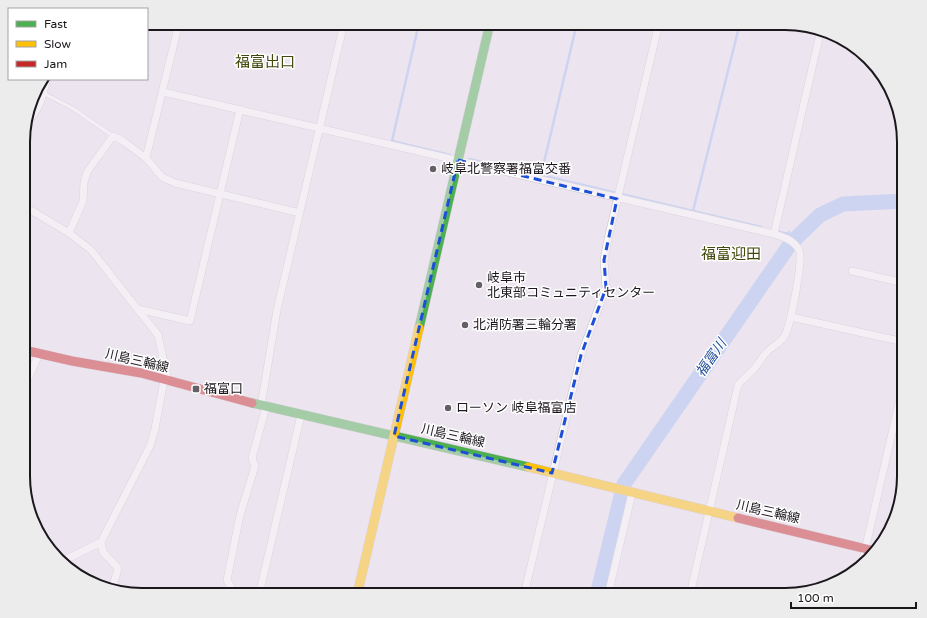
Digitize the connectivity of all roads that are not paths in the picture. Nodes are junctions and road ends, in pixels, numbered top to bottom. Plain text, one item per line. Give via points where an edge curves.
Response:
1 (177, 30) edge
2 (342, 30) edge
3 (488, 30) edge
4 (657, 30) edge
5 (819, 36) edge
6 (45, 86) edge
7 (163, 92) junction
8 (43, 93) junction
9 (240, 109) junction
10 (33, 117) edge
11 (320, 128) junction
12 (113, 136) junction
13 (146, 158) junction
14 (458, 160) junction
15 (221, 194) junction
16 (618, 195) junction
17 (30, 210) edge
18 (300, 213) junction
19 (774, 232) junction
20 (69, 233) junction
21 (852, 271) dead end
22 (897, 281) edge
23 (138, 309) junction
24 (791, 317) junction
25 (897, 340) edge
26 (30, 352) edge
27 (39, 354) junction
28 (30, 374) edge
29 (166, 381) junction
30 (264, 406) junction
31 (897, 411) edge
32 (301, 415) junction
33 (394, 436) junction
34 (552, 473) junction
35 (631, 493) junction
36 (709, 511) junction
37 (101, 542) junction
38 (865, 549) junction
39 (869, 550) edge
40 (864, 555) edge
41 (68, 559) edge
42 (114, 584) edge
43 (231, 588) edge
44 (261, 588) edge
45 (359, 588) edge
46 (526, 588) edge
47 (610, 588) edge
48 (692, 588) edge

1 - 7 street
2 - 11 street
3 - 14 main road
4 - 16 street
5 - 19 street
6 - 8 street
7 - 9 street
7 - 13 street
8 - 10 street
8 - 12 lane via 72,108
9 - 11 street
9 - 15 street
11 - 14 street
11 - 18 street
12 - 13 street
12 - 20 street via 87,172 83,201
13 - 15 street via 162,177 175,183
14 - 16 street
14 - 33 main road
15 - 18 street
15 - 23 street via 190,321
16 - 19 street
16 - 34 street via 604,260 606,288 581,355
17 - 20 street
18 - 30 street via 277,310
19 - 24 street via 791,241 800,251 801,264
20 - 23 street via 91,250
21 - 22 street
23 - 29 street via 158,335
24 - 25 street
24 - 36 street via 779,344 767,352 738,385
26 - 27 main road, 川島三輪線
27 - 28 street
27 - 29 main road, 川島三輪線 via 141,373
29 - 30 main road, 川島三輪線
29 - 37 street via 150,446
30 - 32 main road, 川島三輪線
30 - 43 street via 252,458 255,466 240,515 228,580
31 - 38 street
32 - 33 main road, 川島三輪線
32 - 44 street
33 - 34 main road, 川島三輪線
33 - 45 main road
34 - 35 main road, 川島三輪線
34 - 46 street
35 - 36 main road, 川島三輪線
35 - 47 street
36 - 38 main road, 川島三輪線
36 - 48 street
37 - 41 street
37 - 42 street via 103,552 118,568
38 - 39 main road, 川島三輪線
38 - 40 street

